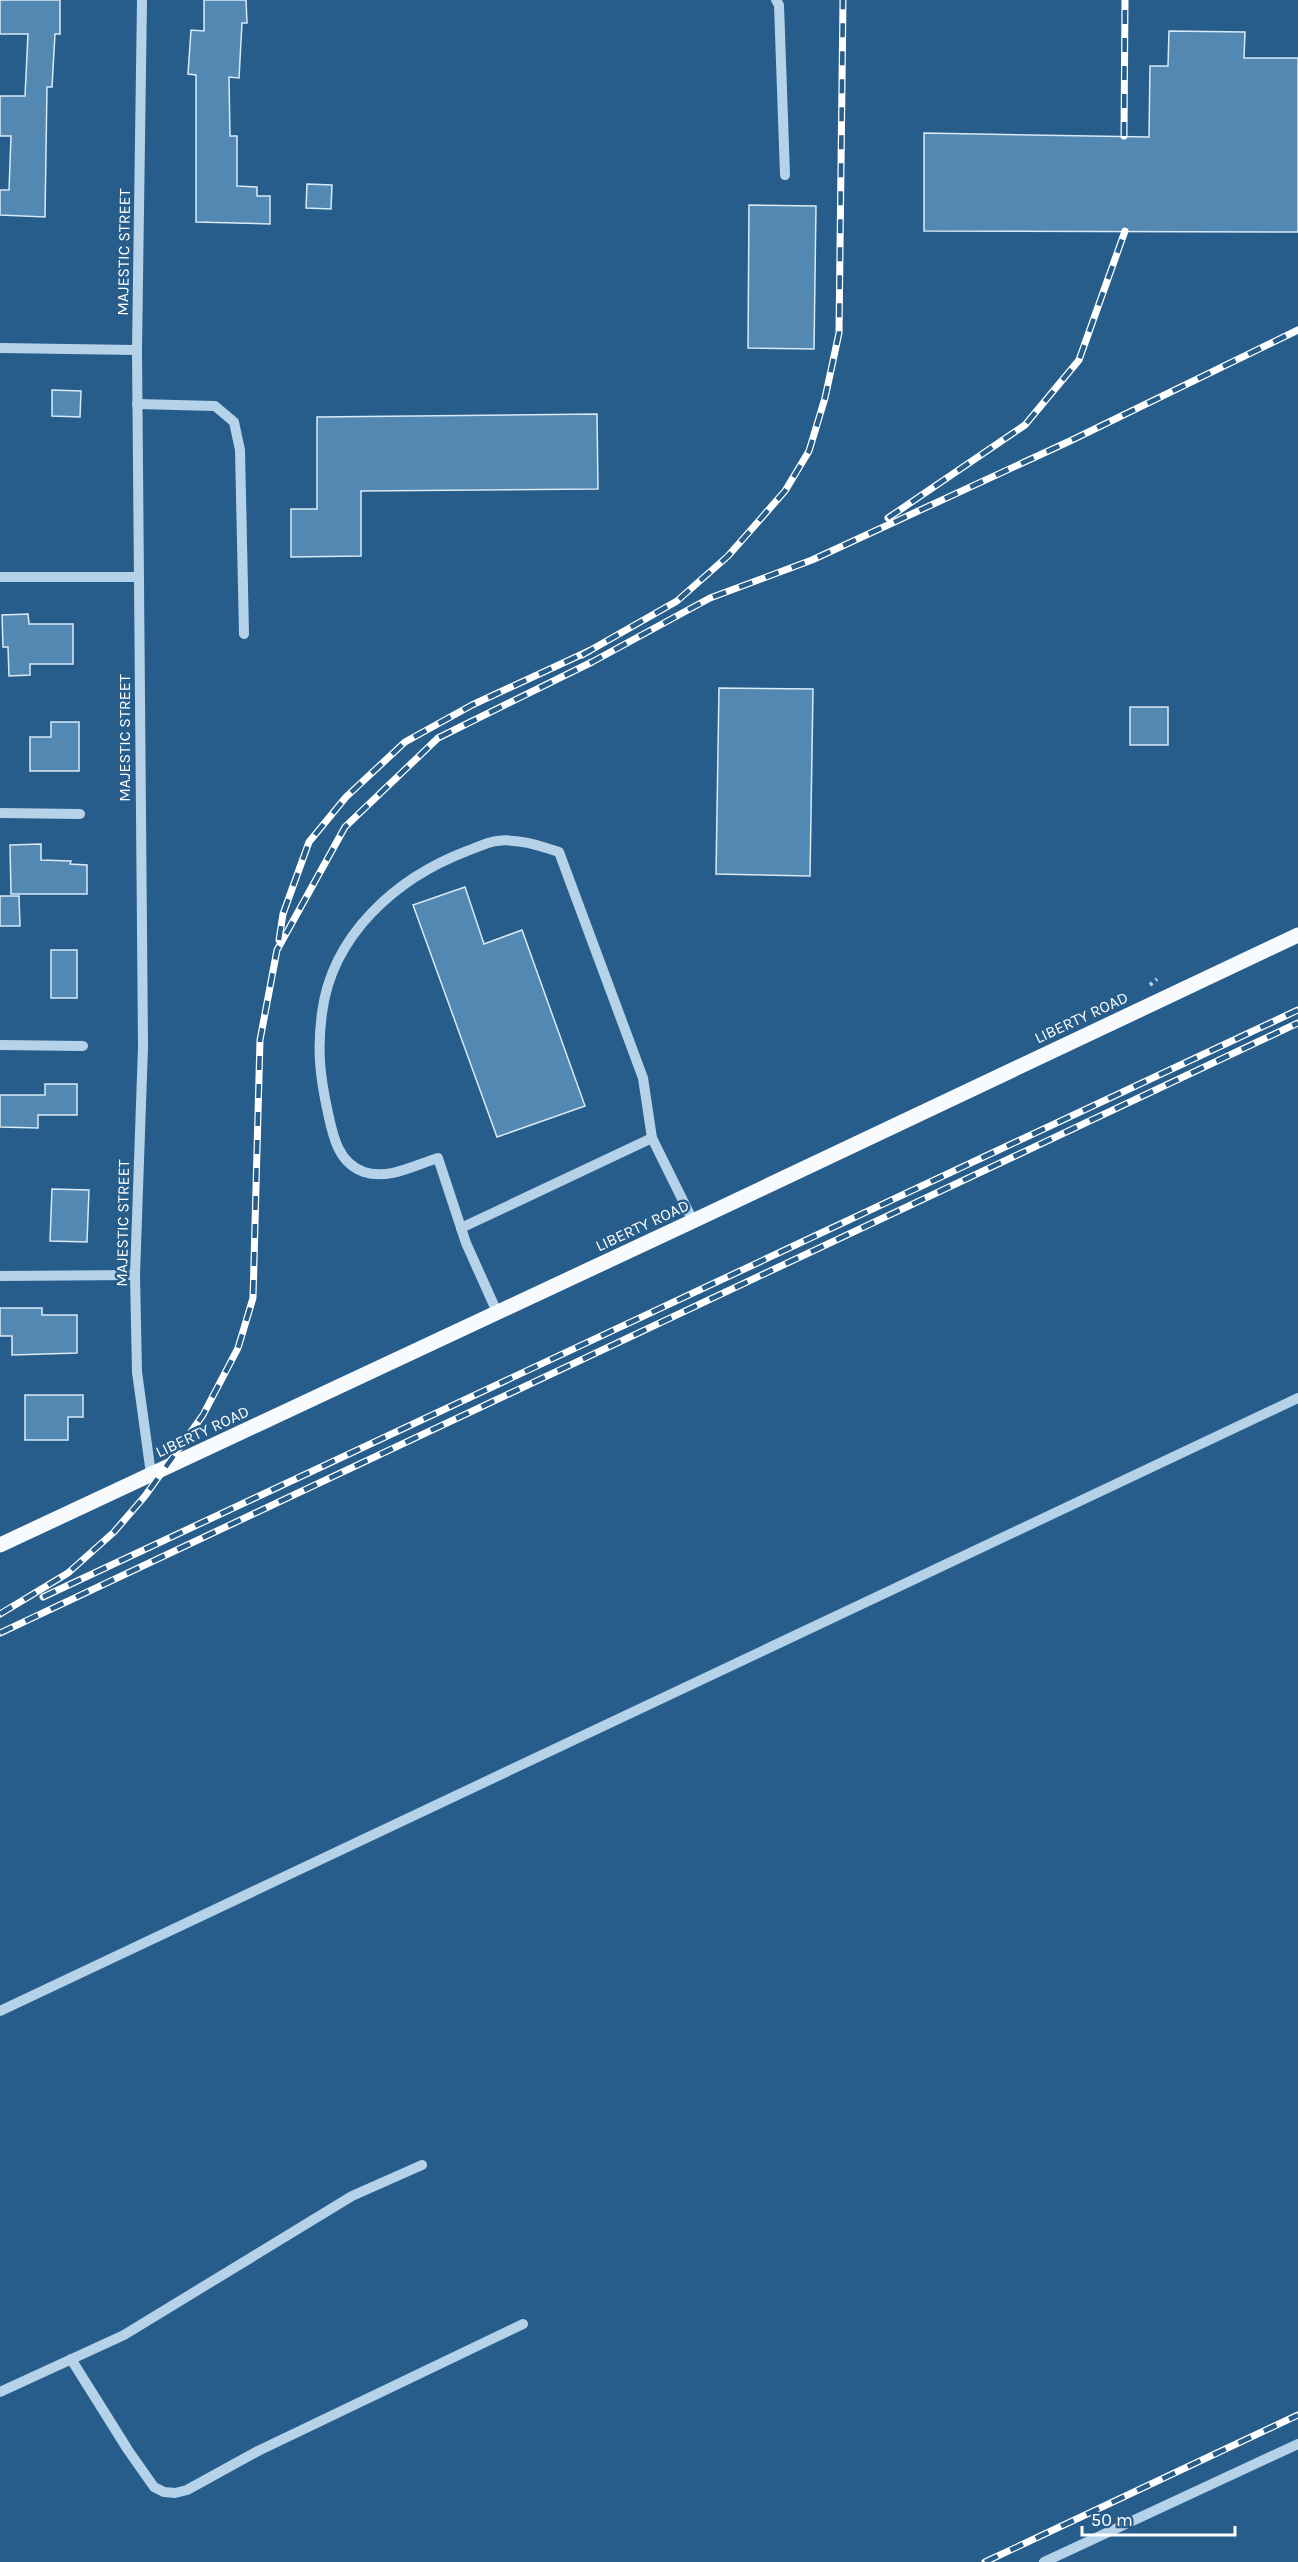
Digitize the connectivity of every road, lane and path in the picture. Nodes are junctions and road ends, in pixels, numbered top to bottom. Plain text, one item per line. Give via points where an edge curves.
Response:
1 (142, 0) edge
2 (776, 0) edge
3 (785, 175) dead end
4 (0, 348) edge
5 (137, 350) junction
6 (137, 404) junction
7 (0, 577) edge
8 (139, 577) junction
9 (244, 634) dead end
10 (0, 813) edge
11 (80, 814) dead end
12 (1298, 935) edge
13 (0, 1045) edge
14 (83, 1046) dead end
15 (652, 1138) junction
16 (693, 1221) junction
17 (461, 1228) junction
18 (135, 1275) junction
19 (0, 1276) edge
20 (497, 1312) junction
21 (1298, 1398) edge
22 (151, 1474) junction
23 (0, 1545) edge
24 (0, 2011) edge
25 (422, 2165) dead end
26 (523, 2324) dead end
27 (71, 2359) junction
28 (0, 2392) edge
29 (1298, 2444) edge
30 (1044, 2562) edge

1 - 5 street, MAJESTIC STREET
2 - 3 street
4 - 5 street
5 - 6 street, MAJESTIC STREET
6 - 8 street, MAJESTIC STREET
6 - 9 street via 215,406 234,422 240,450
7 - 8 street
8 - 18 street, MAJESTIC STREET via 143,1047
10 - 11 street
12 - 16 main road, LIBERTY ROAD
13 - 14 street
15 - 16 street
15 - 17 street
15 - 17 street via 643,1078 559,852 530,843 497,840 435,863 394,890 346,945 322,1012 319,1070 334,1138 344,1160 363,1171 385,1175 438,1158
16 - 20 main road, LIBERTY ROAD
17 - 20 street
18 - 19 street
18 - 22 street, MAJESTIC STREET via 137,1372
20 - 22 main road, LIBERTY ROAD
21 - 24 street
22 - 23 main road, LIBERTY ROAD
25 - 27 street via 352,2196 124,2335
26 - 27 street via 175,2493 154,2487
27 - 28 street
29 - 30 street

